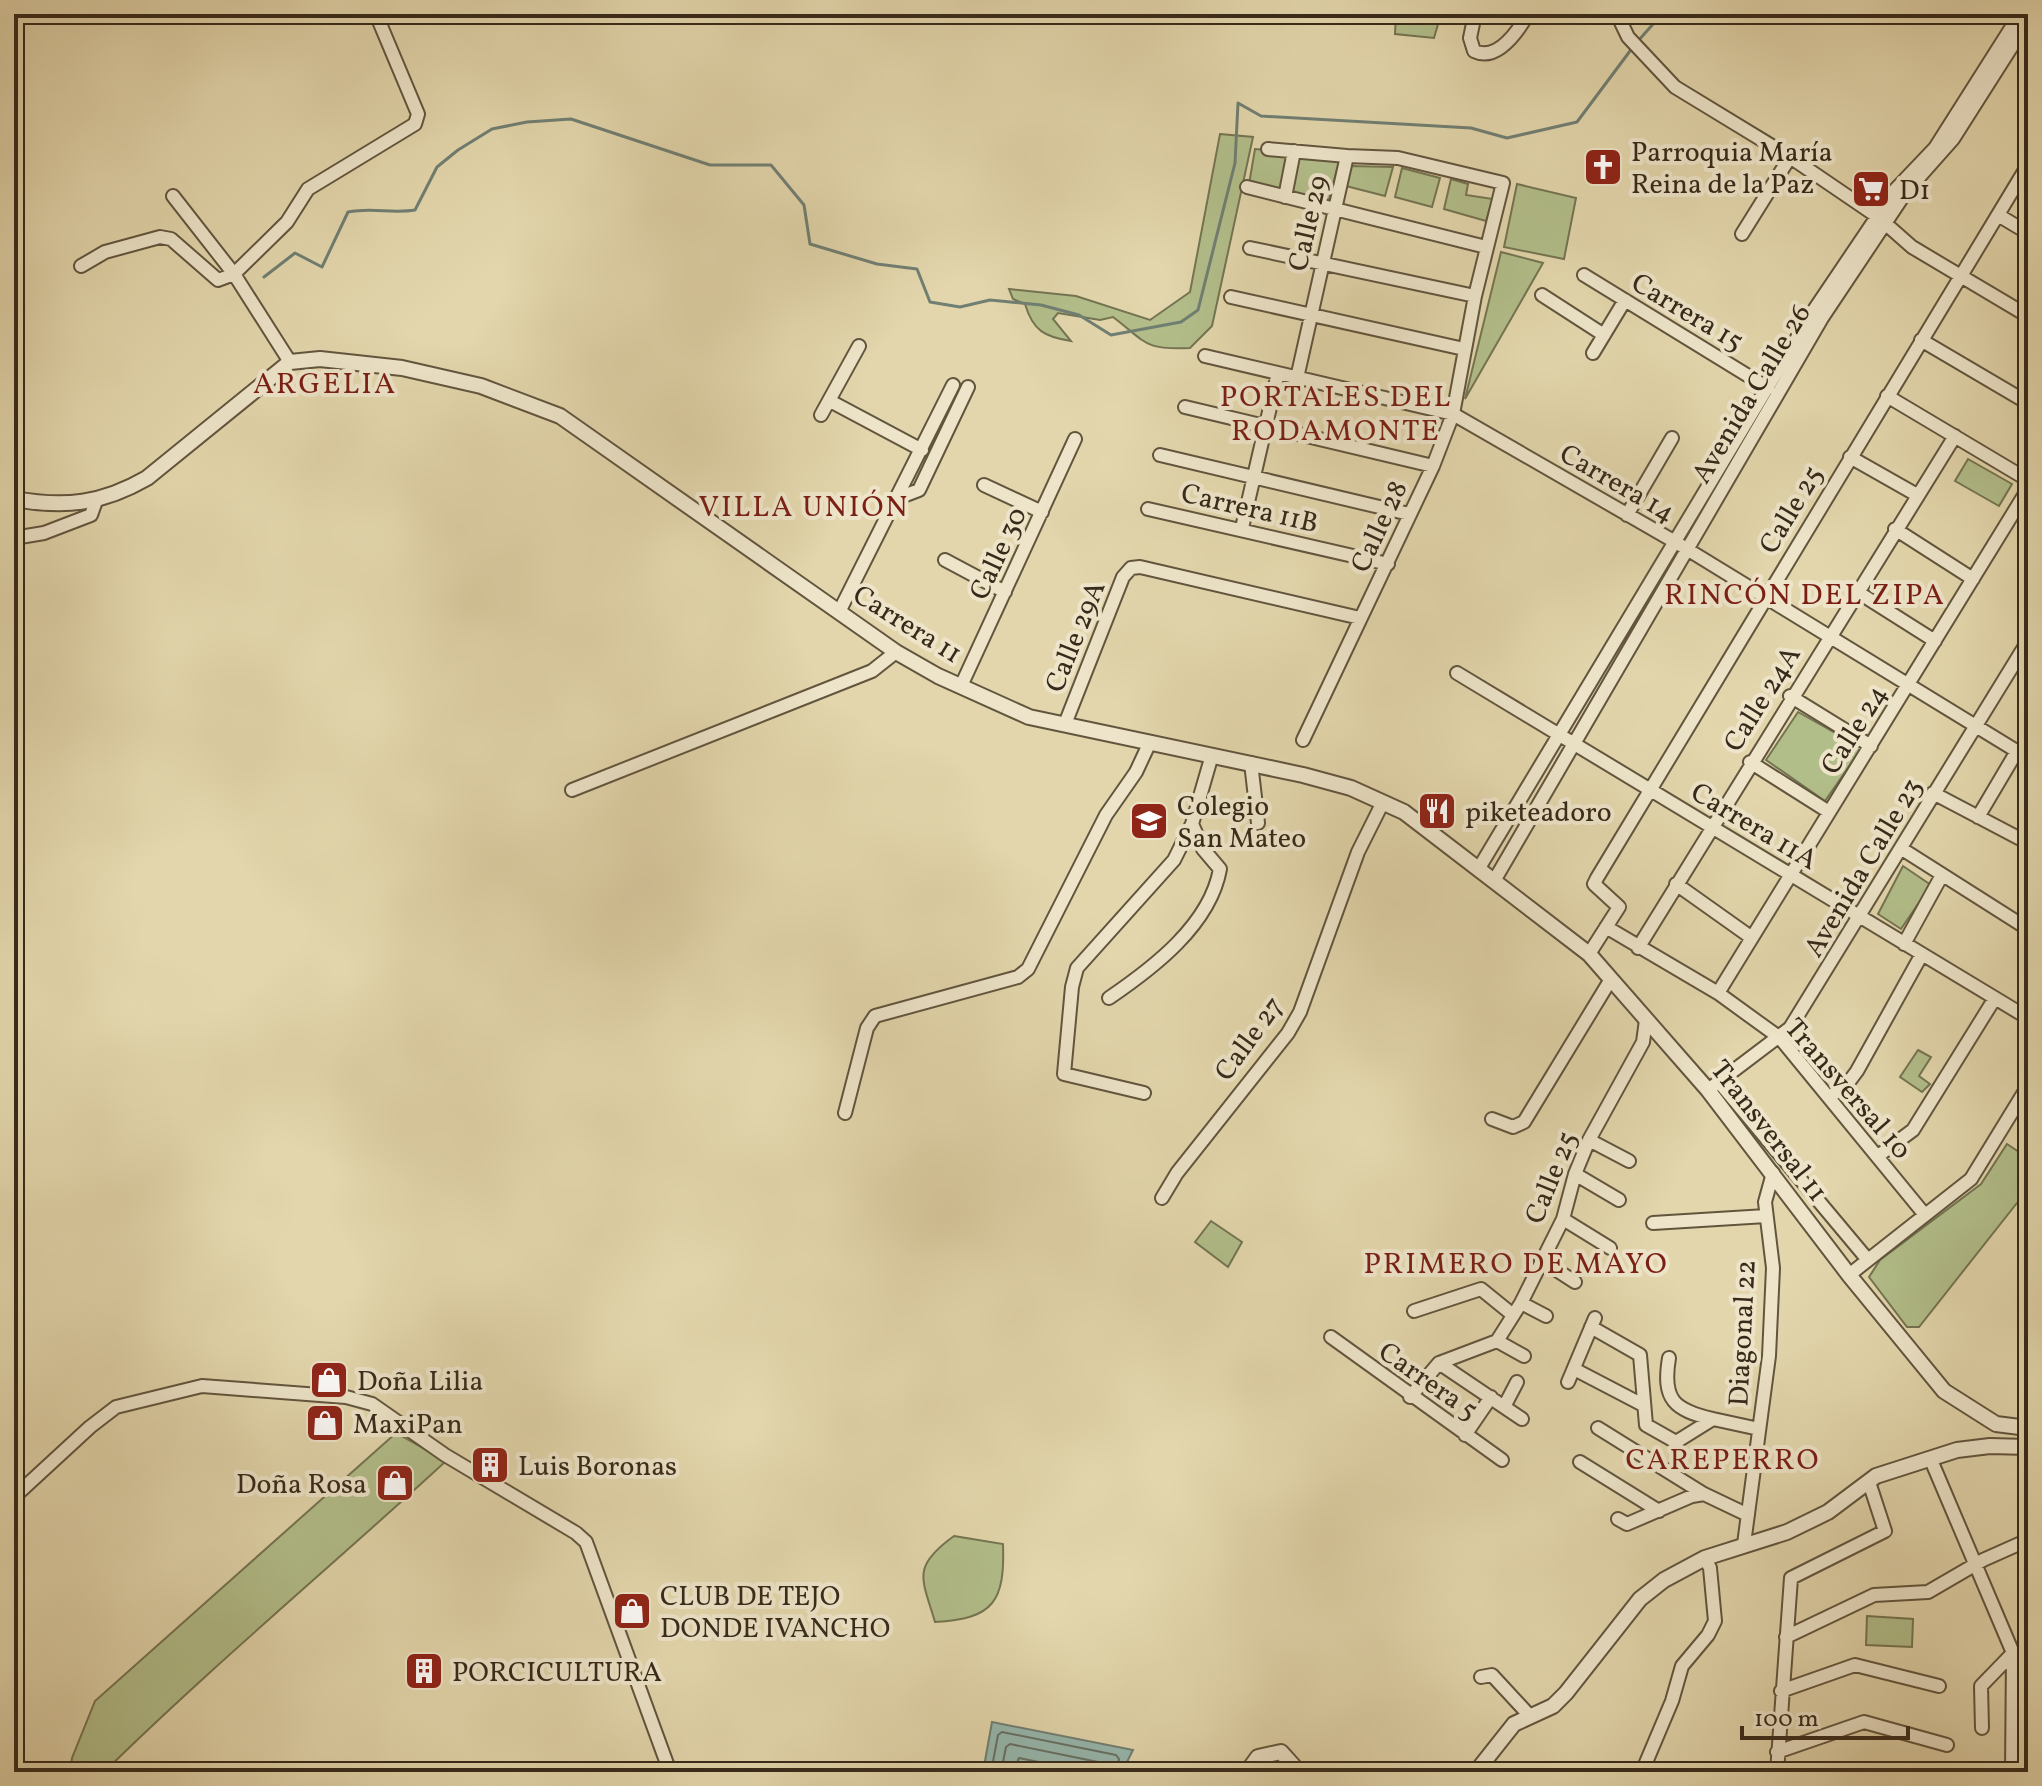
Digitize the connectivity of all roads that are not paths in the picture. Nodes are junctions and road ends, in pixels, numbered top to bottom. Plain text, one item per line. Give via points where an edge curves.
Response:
1 (376, 14) edge
2 (1475, 14) edge
3 (1528, 14) edge
4 (1617, 14) edge
5 (2020, 14) edge
6 (2028, 21) edge
7 (2023, 39) edge
8 (1268, 149) dead end
9 (1294, 151) junction
10 (1347, 156) junction
11 (1790, 157) junction
12 (2028, 165) edge
13 (1247, 187) dead end
14 (173, 196) dead end
15 (1285, 197) junction
16 (1335, 210) junction
17 (1998, 215) junction
18 (1881, 220) junction
19 (2028, 233) edge
20 (1742, 234) dead end
21 (1486, 247) junction
22 (1250, 248) dead end
23 (1322, 263) junction
24 (81, 266) dead end
25 (234, 274) junction
26 (1584, 275) dead end
27 (1961, 275) junction
28 (1542, 295) dead end
29 (1475, 296) junction
30 (1231, 297) dead end
31 (1625, 300) junction
32 (1312, 313) junction
33 (2028, 316) edge
34 (1604, 335) junction
35 (1921, 340) junction
36 (859, 346) dead end
37 (1464, 349) junction
38 (1593, 353) dead end
39 (1205, 356) dead end
40 (290, 362) junction
41 (1278, 373) junction
42 (1297, 378) junction
43 (953, 385) dead end
44 (968, 387) dead end
45 (1768, 388) junction
46 (1887, 396) junction
47 (830, 401) junction
48 (2028, 403) edge
49 (1185, 407) dead end
50 (1453, 414) junction
51 (821, 415) dead end
52 (1264, 426) junction
53 (1955, 436) junction
54 (1672, 438) dead end
55 (1075, 439) dead end
56 (922, 450) junction
57 (1160, 455) dead end
58 (1850, 457) junction
59 (1433, 466) junction
60 (1253, 476) junction
61 (2028, 480) edge
62 (984, 485) dead end
63 (2028, 489) edge
64 (1917, 495) junction
65 (898, 498) junction
66 (14, 499) edge
67 (96, 501) junction
68 (1148, 509) dead end
69 (1042, 512) junction
70 (1409, 514) junction
71 (1627, 515) junction
72 (1242, 528) junction
73 (1895, 529) junction
74 (14, 538) edge
75 (1682, 546) junction
76 (945, 560) dead end
77 (1388, 564) junction
78 (1973, 579) junction
79 (1856, 591) junction
80 (1005, 592) junction
81 (1764, 598) junction
82 (839, 612) junction
83 (1360, 618) junction
84 (1828, 636) junction
85 (1935, 641) junction
86 (2028, 641) edge
87 (896, 652) junction
88 (1457, 673) dead end
89 (1908, 685) junction
90 (961, 686) junction
91 (1790, 696) junction
92 (1065, 724) junction
93 (1975, 726) junction
94 (1561, 736) junction
95 (1303, 740) dead end
96 (1150, 742) junction
97 (1573, 743) junction
98 (1871, 746) junction
99 (2023, 754) edge
100 (1212, 755) junction
101 (1750, 762) junction
102 (1251, 763) junction
103 (572, 790) dead end
104 (1650, 790) junction
105 (1933, 793) junction
106 (1383, 802) junction
107 (1829, 812) junction
108 (1978, 817) junction
109 (1258, 823) dead end
110 (1192, 824) junction
111 (1710, 826) junction
112 (2028, 843) edge
113 (1902, 849) junction
114 (1479, 868) junction
115 (1791, 875) junction
116 (1942, 875) junction
117 (1494, 881) junction
118 (1676, 884) junction
119 (1517, 899) joint
120 (1860, 917) junction
121 (1606, 927) junction
122 (2028, 929) edge
123 (1752, 938) junction
124 (1904, 944) junction
125 (1638, 948) junction
126 (1589, 954) junction
127 (1922, 954) junction
128 (1611, 979) junction
129 (1718, 993) junction
130 (1109, 998) dead end
131 (1995, 998) junction
132 (2028, 1018) edge
133 (1646, 1020) junction
134 (1780, 1038) junction
135 (1713, 1086) junction
136 (2028, 1086) edge
137 (1144, 1093) dead end
138 (1829, 1097) junction
139 (2023, 1106) edge
140 (845, 1113) dead end
141 (1492, 1119) dead end
142 (1589, 1140) junction
143 (1878, 1156) junction
144 (1629, 1161) dead end
145 (1773, 1173) junction
146 (1575, 1174) junction
147 (1162, 1198) dead end
148 (1619, 1200) dead end
149 (1925, 1215) junction
150 (1766, 1216) junction
151 (1563, 1219) junction
152 (1653, 1223) dead end
153 (1610, 1248) dead end
154 (1541, 1260) junction
155 (1868, 1260) junction
156 (1849, 1275) junction
157 (1575, 1282) dead end
158 (1521, 1303) junction
159 (1414, 1311) dead end
160 (1513, 1315) junction
161 (1546, 1316) dead end
162 (1331, 1337) dead end
163 (1497, 1341) junction
164 (1524, 1356) dead end
165 (1669, 1358) dead end
166 (1439, 1363) junction
167 (1574, 1369) junction
168 (1517, 1382) dead end
169 (1568, 1382) dead end
170 (1410, 1397) junction
171 (1491, 1397) junction
172 (1505, 1405) junction
173 (1643, 1405) junction
174 (1522, 1419) dead end
175 (1713, 1419) junction
176 (1598, 1428) dead end
177 (2028, 1428) edge
178 (1759, 1429) junction
179 (1465, 1435) junction
180 (2028, 1447) edge
181 (1502, 1460) dead end
182 (1931, 1460) junction
183 (1580, 1462) dead end
184 (1869, 1482) junction
185 (1704, 1494) junction
186 (14, 1497) edge
187 (1659, 1511) junction
188 (1748, 1515) junction
189 (1618, 1519) dead end
190 (2028, 1540) edge
191 (1744, 1544) junction
192 (1705, 1558) junction
193 (1977, 1566) junction
194 (1786, 1637) junction
195 (2013, 1653) junction
196 (1481, 1677) dead end
197 (1939, 1686) dead end
198 (1781, 1691) junction
199 (1529, 1715) junction
200 (1982, 1728) dead end
201 (1947, 1745) dead end
202 (1777, 1752) junction
203 (670, 1772) edge
204 (1247, 1772) edge
205 (1299, 1772) edge
206 (1476, 1772) edge
207 (1642, 1772) edge
208 (1777, 1772) edge
209 (2012, 1772) edge

1 - 25 street via 418,119 308,189 287,222
2 - 3 street via 1470,38 1474,51 1481,54 1508,41
4 - 11 street via 1628,37 1675,87
5 - 18 street via 1935,148 1895,190
6 - 7 street
7 - 18 street via 1953,139
8 - 9 street, Calle 29
9 - 10 street, Calle 29
9 - 15 street
10 - 16 street, Calle 29
10 - 21 street, Calle 28 via 1398,158 1503,183
11 - 18 street
11 - 20 street
12 - 17 street, Calle 25
13 - 15 street
14 - 25 street
15 - 16 street
16 - 21 street
16 - 23 street, Calle 29
17 - 19 street
17 - 27 street, Calle 25
18 - 27 street via 1912,247
18 - 45 street, Avenida Calle 26 via 1812,313
18 - 75 street, Avenida Calle 26
21 - 29 street, Calle 28
22 - 23 street
23 - 29 street
23 - 32 street, Calle 29
24 - 25 street via 119,246 160,237 171,239 218,280
25 - 40 street
26 - 31 street, Carrera 15
27 - 33 street
27 - 35 street, Calle 25
28 - 34 street
29 - 37 street, Calle 28
30 - 32 street
31 - 34 street
31 - 45 street, Carrera 15
32 - 37 street
32 - 42 street, Calle 29
34 - 38 street
35 - 46 street, Calle 25
35 - 48 street
36 - 47 street
37 - 50 street, Calle 28
39 - 41 street, Carrera 14
40 - 67 street via 147,478
40 - 82 street, Carrera 11 via 320,359 402,368 481,386 560,416
41 - 42 street, Carrera 14
41 - 52 street
42 - 50 street, Carrera 14
43 - 56 street
44 - 65 street via 919,490
45 - 75 street, Avenida Calle 26
46 - 53 street
46 - 58 street, Calle 25
47 - 51 street
47 - 56 street
49 - 52 street
50 - 59 street, Calle 28
50 - 71 street, Carrera 14
52 - 59 street
52 - 60 street
53 - 61 street
53 - 64 street, Calle 24A
54 - 71 street
55 - 69 street, Calle 30
56 - 65 street
57 - 60 street
58 - 64 street
58 - 81 street, Calle 25
59 - 70 street, Calle 28
60 - 70 street
60 - 72 street
62 - 69 street
63 - 78 street, Calle 24
64 - 73 street, Calle 24A
65 - 82 street
66 - 67 street via 52,506
67 - 74 street via 91,515
68 - 72 street, Carrera 11B
69 - 80 street, Calle 30
70 - 77 street, Calle 28
71 - 75 street, Carrera 14
72 - 77 street, Carrera 11B
73 - 78 street
73 - 79 street, Calle 24A
75 - 81 street, Carrera 14
75 - 94 street, Avenida Calle 26
75 - 97 street, Avenida Calle 26
76 - 80 street
77 - 83 street, Calle 28
78 - 85 street, Calle 24
79 - 84 street, Calle 24A
79 - 85 street
80 - 90 street, Calle 30
81 - 84 street, Carrera 14
81 - 104 street, Calle 25
82 - 87 street, Carrera 11
83 - 92 street, Calle 29A via 1131,568
83 - 95 street, Calle 28
84 - 89 street, Carrera 14
84 - 91 street, Calle 24A
85 - 89 street, Calle 24
86 - 93 street, Avenida Calle 23
87 - 90 street, Carrera 11
87 - 103 street via 872,671
88 - 94 street, Carrera 11A
89 - 93 street, Carrera 14
89 - 98 street, Calle 24
90 - 92 street, Carrera 11 via 1029,717
91 - 98 street
91 - 101 street, Calle 24A
92 - 96 street, Carrera 11
93 - 99 street, Carrera 14
93 - 105 street, Avenida Calle 23
94 - 97 street, Carrera 11A
94 - 114 street, Avenida Calle 26
96 - 100 street, Carrera 11
96 - 140 street via 1106,815 1028,969 1018,977 875,1016 867,1028
97 - 104 street, Carrera 11A
97 - 117 street, Avenida Calle 26
98 - 107 street, Calle 24
99 - 108 street
100 - 102 street, Carrera 11
100 - 110 street
101 - 107 street
101 - 111 street, Calle 24A
102 - 106 street, Carrera 11 via 1351,788
102 - 109 street
104 - 111 street, Carrera 11A
104 - 121 street, Calle 25 via 1594,884 1619,907
105 - 108 street
105 - 113 street, Avenida Calle 23
106 - 114 street, Carrera 11
106 - 147 street, Calle 27 via 1358,852 1300,1012
107 - 115 street, Calle 24
108 - 112 street
110 - 130 street via 1220,869 1216,893 1156,966
110 - 137 street via 1174,860 1077,968 1072,987 1064,1074
111 - 115 street, Carrera 11A
111 - 118 street, Calle 24A
113 - 116 street
113 - 120 street, Avenida Calle 23
114 - 117 street, Carrera 11
115 - 120 street, Carrera 11A
115 - 123 street, Calle 24
116 - 122 street
116 - 124 street
117 - 119 street, Carrera 11
118 - 123 street
118 - 125 street, Calle 24A
119 - 126 street, Transversal 11
120 - 124 street, Carrera 11A
120 - 134 street, Avenida Calle 23
121 - 125 street, Transversal 10
121 - 126 street
123 - 129 street, Calle 24
124 - 127 street, Carrera 11A
125 - 129 street, Transversal 10
126 - 128 street, Transversal 11
127 - 131 street, Carrera 11A
127 - 138 street via 1857,1071
128 - 133 street, Transversal 11
128 - 141 street via 1524,1122 1513,1127
129 - 134 street, Transversal 10
131 - 132 street, Carrera 11A
131 - 143 street via 1913,1130
133 - 135 street, Transversal 11
133 - 142 street, Calle 25 via 1643,1042
134 - 135 street, Avenida Calle 23
134 - 138 street, Transversal 10
135 - 145 street, Transversal 11
135 - 155 street
136 - 139 street
138 - 143 street, Transversal 10
139 - 149 street via 1971,1179
142 - 144 street
142 - 146 street, Calle 25
143 - 149 street, Transversal 10
145 - 150 street, Diagonal 22
145 - 156 street, Transversal 11
146 - 148 street
146 - 151 street, Calle 25
149 - 155 street
150 - 152 street
150 - 178 street, Diagonal 22 via 1773,1268
151 - 153 street
151 - 154 street, Calle 25
154 - 157 street
154 - 158 street, Calle 25
155 - 156 street
156 - 177 street, Transversal 11 via 1944,1391 1996,1424
158 - 160 street, Calle 25
158 - 161 street
159 - 160 street via 1481,1289
160 - 163 street, Calle 25
162 - 170 street, Carrera 5
163 - 164 street
163 - 166 street
165 - 175 street via 1668,1391 1675,1405 1685,1413
166 - 170 street
166 - 171 street
167 - 169 street
167 - 173 street
167 - 173 street via 1593,1323 1640,1355
168 - 172 street
170 - 179 street, Carrera 5
171 - 172 street
171 - 179 street
172 - 174 street
173 - 175 street via 1646,1425 1676,1442
175 - 178 street
176 - 185 street
178 - 188 street, Diagonal 22
179 - 181 street, Carrera 5
180 - 182 street via 1957,1450
182 - 184 street
182 - 193 street
183 - 187 street
184 - 191 street via 1828,1512 1787,1532
184 - 194 street via 1885,1531 1791,1578
185 - 187 street
185 - 188 street
186 - 203 street via 116,1407 202,1386 346,1397 372,1404 586,1542
187 - 189 street via 1627,1524
188 - 191 street, Diagonal 22
190 - 193 street
191 - 192 street
192 - 199 street via 1640,1599 1566,1693 1553,1706
192 - 207 street via 1715,1621 1682,1666
193 - 194 street via 1928,1592 1874,1595
193 - 195 street
194 - 198 street
195 - 200 street via 1981,1686
195 - 209 street
196 - 199 street via 1492,1675
197 - 198 street via 1855,1665
198 - 202 street
199 - 206 street via 1506,1732
201 - 202 street via 1864,1722
202 - 208 street
204 - 205 street via 1258,1757 1281,1752

